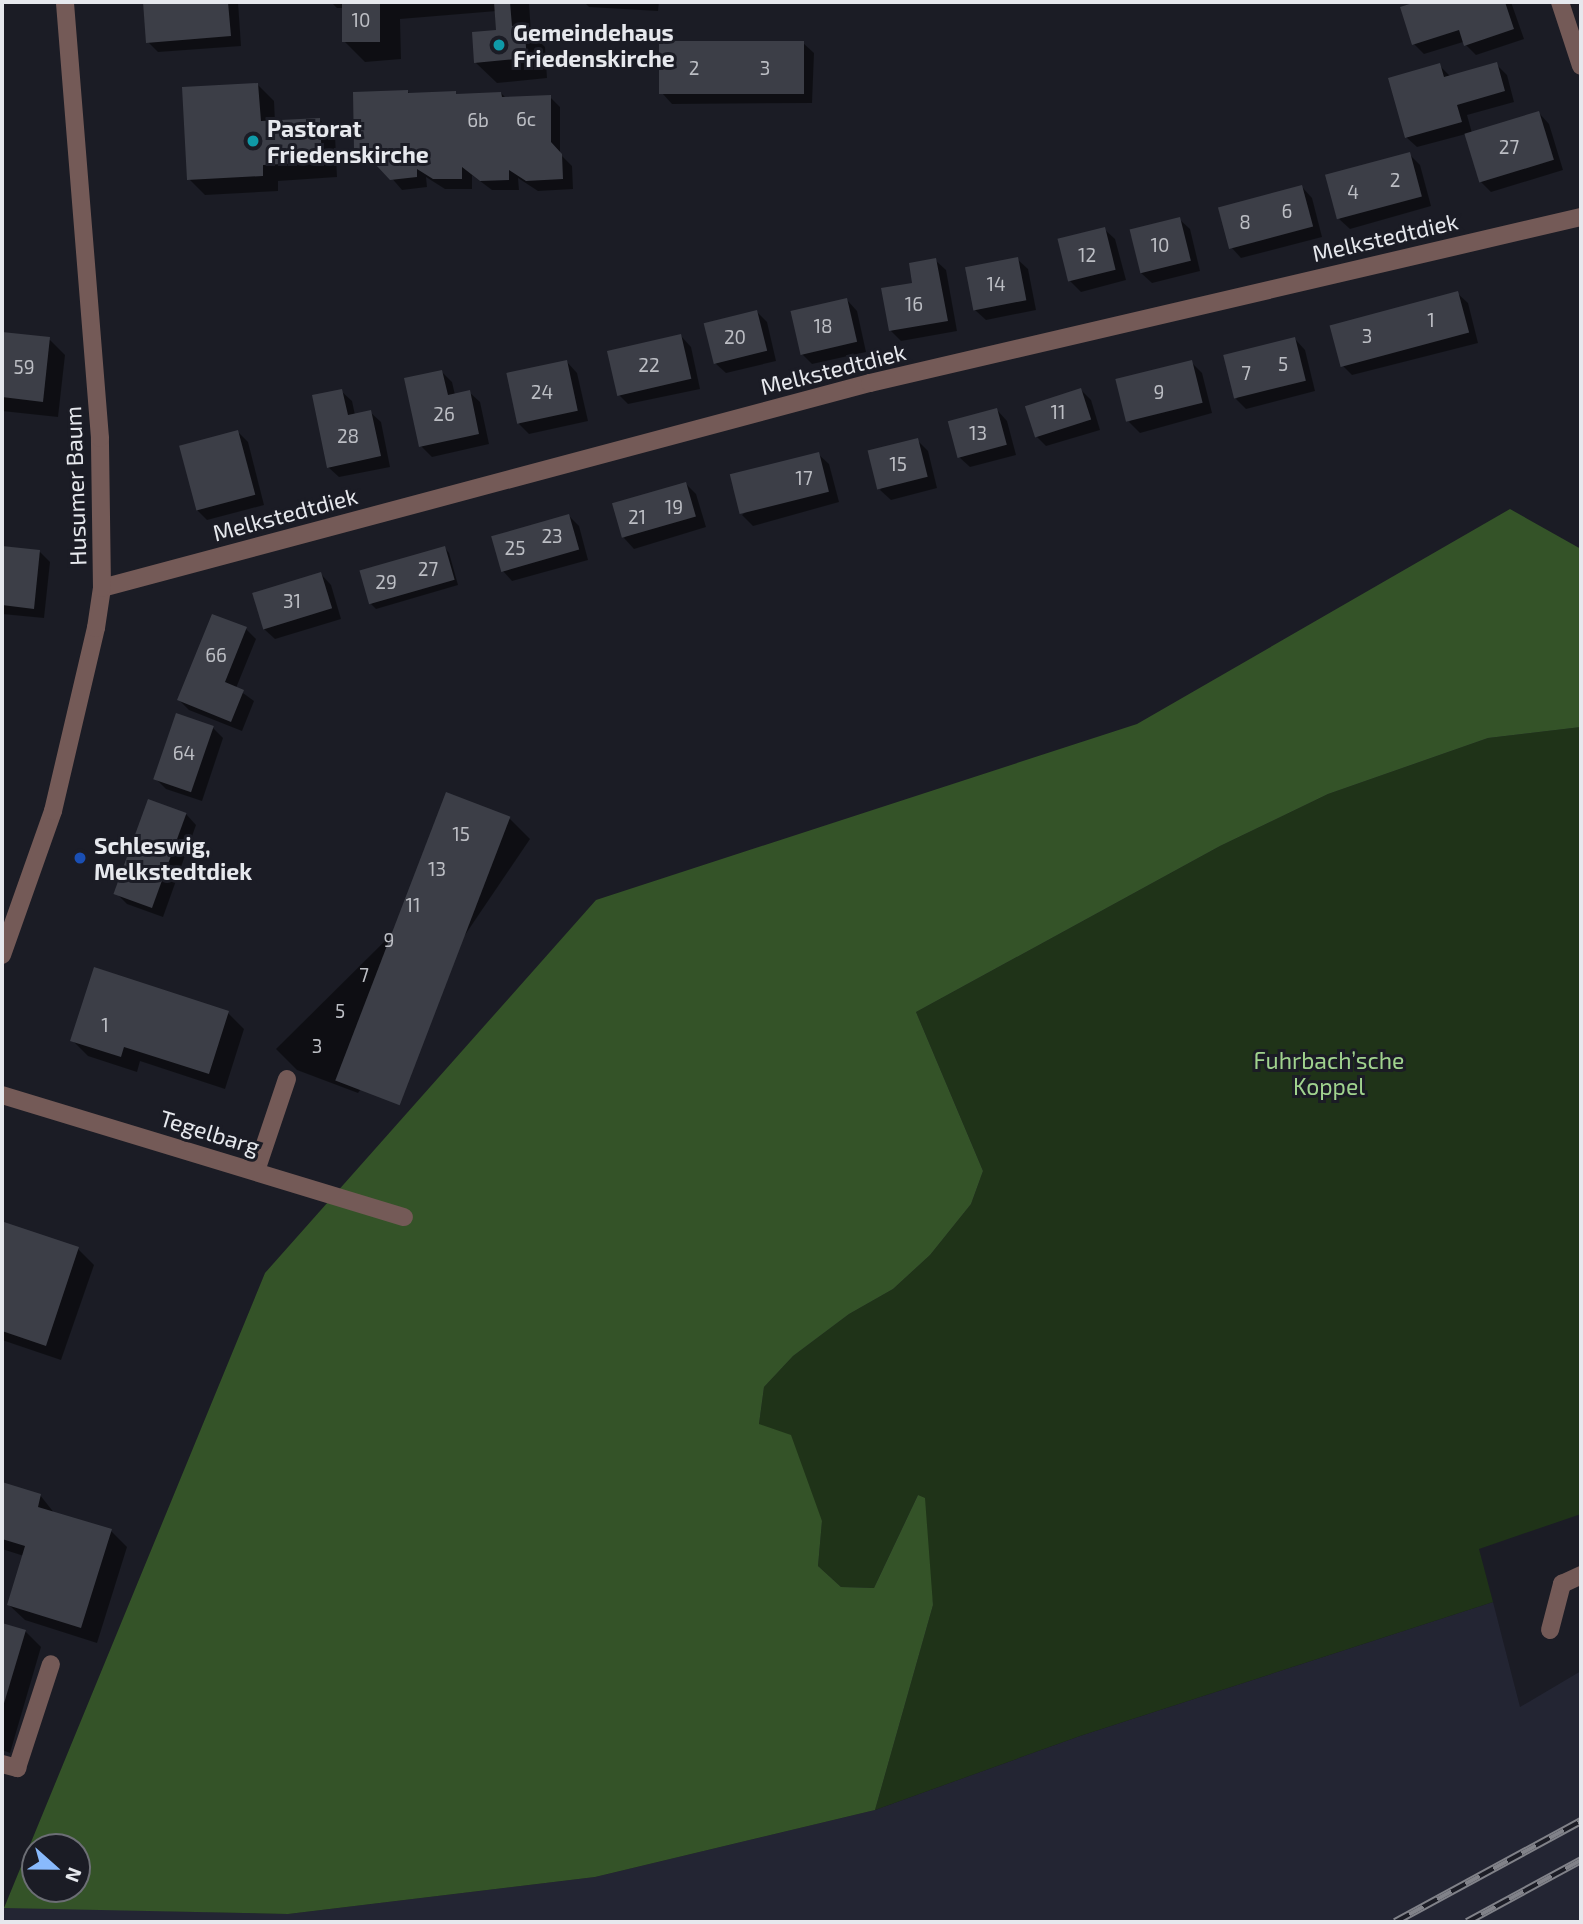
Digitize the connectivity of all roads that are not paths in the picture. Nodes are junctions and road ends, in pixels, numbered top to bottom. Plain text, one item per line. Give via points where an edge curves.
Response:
1 (65, 2) edge
2 (1560, 2) edge
3 (1581, 66) edge
4 (1581, 217) edge
5 (102, 589) junction
6 (2, 956) edge
7 (287, 1079) dead end
8 (2, 1095) edge
9 (256, 1171) junction
10 (404, 1217) dead end
11 (1581, 1575) edge
12 (1550, 1630) dead end
13 (51, 1664) dead end
14 (2, 1764) edge

1 - 5 street, Husumer Baum via 100,438
2 - 3 street
4 - 5 street, Melkstedtdiek via 870,383
5 - 6 street, Husumer Baum via 53,811
7 - 9 street
8 - 9 street, Tegelbarg
9 - 10 street, Tegelbarg
11 - 12 street via 1562,1584
13 - 14 street via 17,1768

